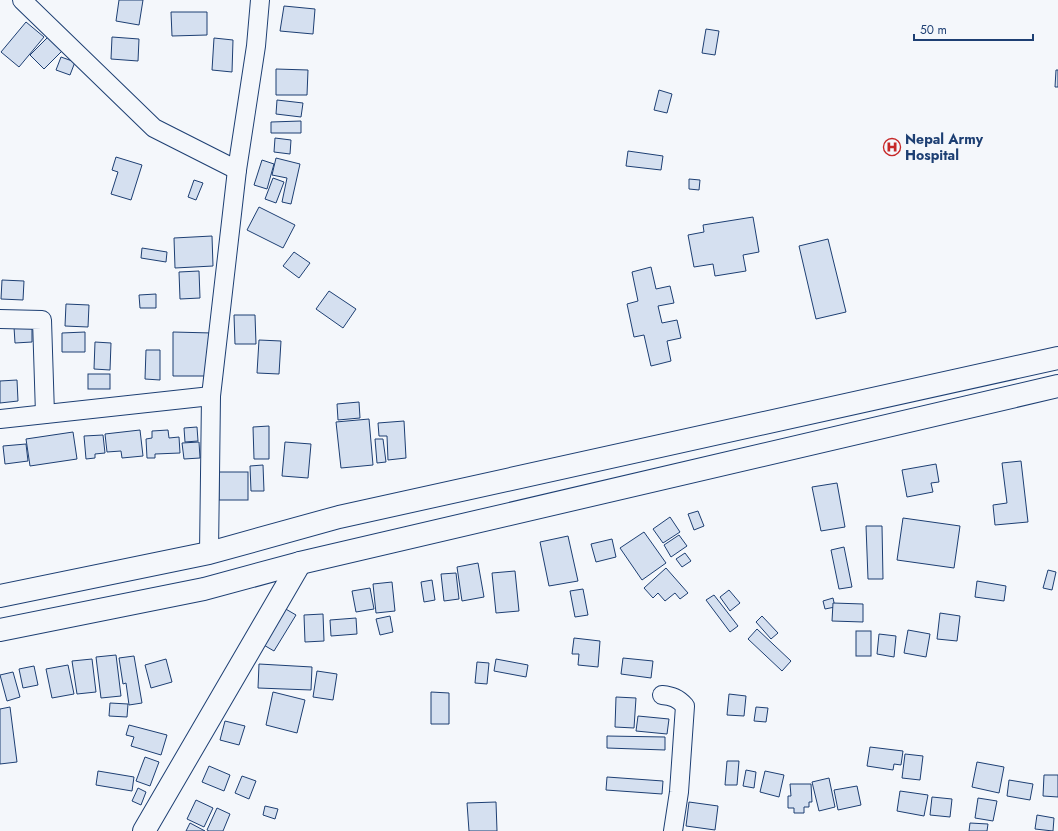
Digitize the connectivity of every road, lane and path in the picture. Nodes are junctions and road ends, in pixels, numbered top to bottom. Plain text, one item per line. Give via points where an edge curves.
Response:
1 (22, 0) edge
2 (260, 0) edge
3 (237, 170) junction
4 (0, 319) edge
5 (1058, 358) edge
6 (1058, 386) edge
7 (211, 396) junction
8 (45, 414) junction
9 (0, 418) edge
10 (209, 553) junction
11 (300, 563) junction
12 (0, 596) edge
13 (0, 630) edge
14 (662, 695) dead end
15 (144, 831) edge
16 (673, 831) edge

1 - 3 street via 154,128
2 - 3 street via 256,46
3 - 7 street
4 - 8 street via 42,320
5 - 10 main road via 339,517
6 - 11 main road
7 - 8 street
7 - 10 street
8 - 9 street
10 - 12 main road
11 - 13 main road via 204,589
11 - 15 main road
14 - 16 street via 672,696 685,706 679,792

